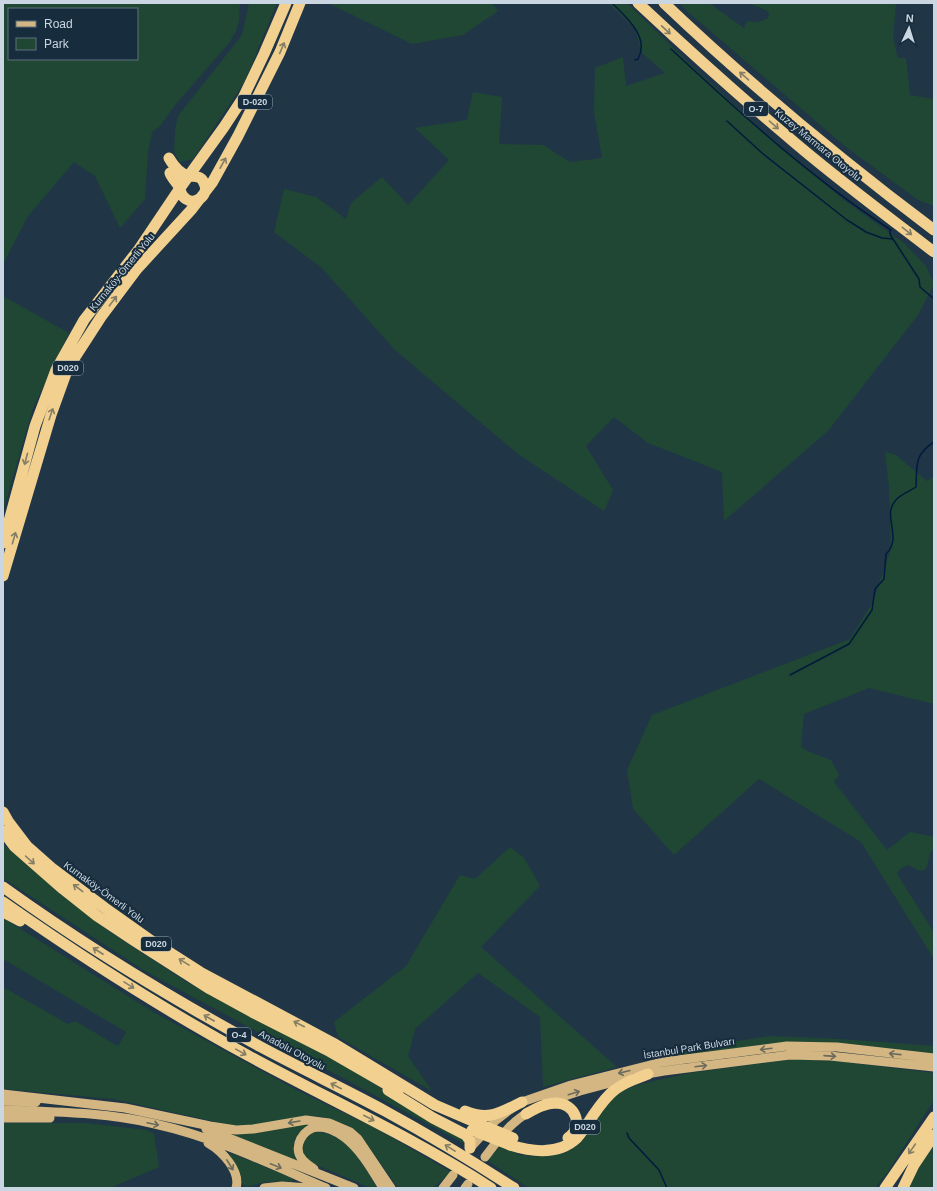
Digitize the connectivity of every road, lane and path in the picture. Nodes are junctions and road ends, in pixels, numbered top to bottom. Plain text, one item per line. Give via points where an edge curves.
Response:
1 (286, 3) edge
2 (300, 3) edge
3 (638, 3) edge
4 (664, 3) edge
5 (170, 173) junction
6 (189, 176) junction
7 (180, 188) junction
8 (203, 197) junction
9 (164, 211) junction
10 (934, 230) edge
11 (934, 252) edge
12 (3, 543) edge
13 (3, 576) edge
14 (3, 812) edge
15 (3, 831) edge
16 (3, 887) edge
17 (3, 902) edge
18 (3, 912) edge
19 (62, 943) junction
20 (330, 1046) junction
21 (934, 1058) edge
22 (934, 1067) edge
23 (648, 1074) junction
24 (3, 1094) edge
25 (3, 1101) edge
26 (522, 1102) junction
27 (107, 1105) junction
28 (3, 1110) edge
29 (141, 1111) junction
30 (526, 1114) junction
31 (934, 1117) edge
32 (3, 1118) edge
33 (132, 1120) junction
34 (176, 1129) junction
35 (934, 1135) edge
36 (511, 1142) junction
37 (470, 1148) joint
38 (486, 1157) dead end
39 (453, 1175) dead end
40 (387, 1187) edge
41 (236, 1188) edge
42 (264, 1188) edge
43 (308, 1188) edge
44 (326, 1188) edge
45 (354, 1188) edge
46 (443, 1188) edge
47 (491, 1188) edge
48 (514, 1188) edge
49 (885, 1188) edge
50 (903, 1188) edge

1 - 6 highway via 242,98
8 -> 2 highway, Kurnaköy-Ömerli Yolu / D-020 via 254,105
3 -> 11 highway, Kuzey Marmara Otoyolu / O-7 via 787,137
10 -> 4 highway, Kuzey Marmara Otoyolu / O-7 via 799,124
5 - 6 highway via 169,158 173,166
5 - 7 highway
5 - 9 highway
6 - 7 highway
6 - 8 highway via 197,176 204,181 206,189
7 - 8 highway via 182,195 188,200 196,201
7 - 9 highway, Kurnaköy-Ömerli Yolu / D020
13 -> 8 highway, Kurnaköy-Ömerli Yolu / D020 via 48,422 68,368 101,317 137,269
9 -> 12 highway, Kurnaköy-Ömerli Yolu / D020 via 139,249 84,320 56,370 36,426
20 -> 14 highway, Kurnaköy-Ömerli Yolu / D020 via 200,972 129,925 59,874 27,846
15 -> 20 highway, Kurnaköy-Ömerli Yolu / D020 via 14,846 97,916 210,989 252,1012
48 -> 16 highway, Anadolu Otoyolu / O-4 via 434,1138 188,1006 108,957
17 - 19 highway, O-4
18 - 19 highway
19 -> 47 highway, O-4 via 212,1036 425,1148
20 - 26 highway via 373,1062 440,1100 481,1116 490,1116
20 - 36 highway, D020, bridge via 435,1105
20 - 37 highway via 406,1102 466,1134
21 -> 26 main road, İstanbul Park Bulvarı via 837,1048 787,1046 662,1062 571,1085
23 -> 22 main road, İstanbul Park Bulvarı via 790,1056 830,1056
30 -> 23 main road, İstanbul Park Bulvarı via 563,1096
23 - 36 highway, D020 via 622,1085 611,1093 578,1137 569,1144 538,1151 527,1150
24 - 27 main road
25 - 27 main road
26 - 37 main road, İstanbul Park Bulvarı via 495,1122
27 - 29 main road
28 - 33 main road via 92,1114
40 -> 29 main road via 358,1139 329,1122 306,1120 236,1130
29 - 45 main road via 192,1124
30 - 36 highway, D020 via 553,1103 568,1106 576,1117 574,1134 565,1140 547,1144
30 - 38 main road, İstanbul Park Bulvarı via 504,1132
31 -> 49 highway
32 - 33 main road via 94,1117
33 -> 34 main road
34 -> 41 main road via 208,1143 220,1152 236,1176
34 -> 44 main road via 226,1146
35 - 50 highway via 914,1165
39 - 46 main road
40 - 45 main road via 360,1152 342,1136 316,1127 303,1134 298,1147 301,1159 314,1169
42 - 43 main road

